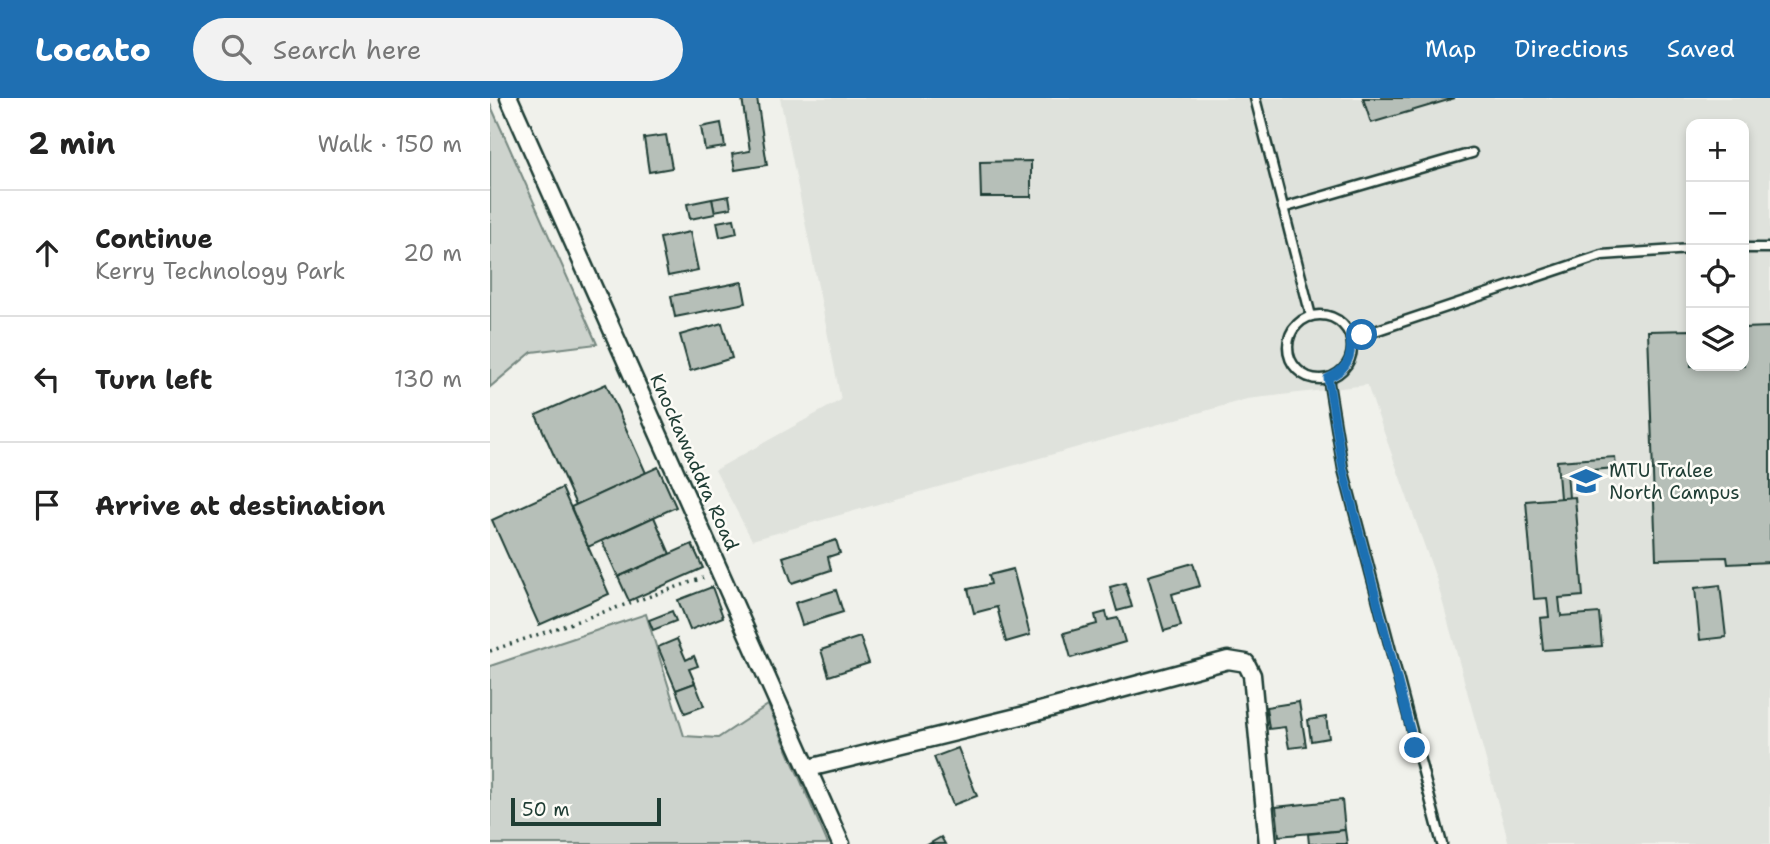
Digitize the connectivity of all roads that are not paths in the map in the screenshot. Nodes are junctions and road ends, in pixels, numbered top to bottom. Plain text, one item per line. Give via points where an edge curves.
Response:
1 (509, 98) edge
2 (1255, 98) edge
3 (1472, 153) dead end
4 (1283, 208) junction
5 (1686, 248) edge
6 (1749, 248) edge
7 (1770, 248) edge
8 (1311, 316) junction
9 (1350, 339) junction
10 (1328, 378) junction
11 (809, 768) junction
12 (841, 844) edge
13 (1268, 844) edge
14 (1442, 844) edge

1 - 11 street, Knockawaddra Road
2 - 4 lane
3 - 4 lane
4 - 8 lane
5 - 9 lane via 1602,255
6 - 7 lane
8 - 9 lane via 1340,322
8 - 10 lane via 1290,336 1289,356 1309,377
9 - 10 lane via 1352,349 1345,367
10 - 14 lane via 1343,469
11 - 12 street, Knockawaddra Road
11 - 13 street via 1228,660 1246,663 1252,675

